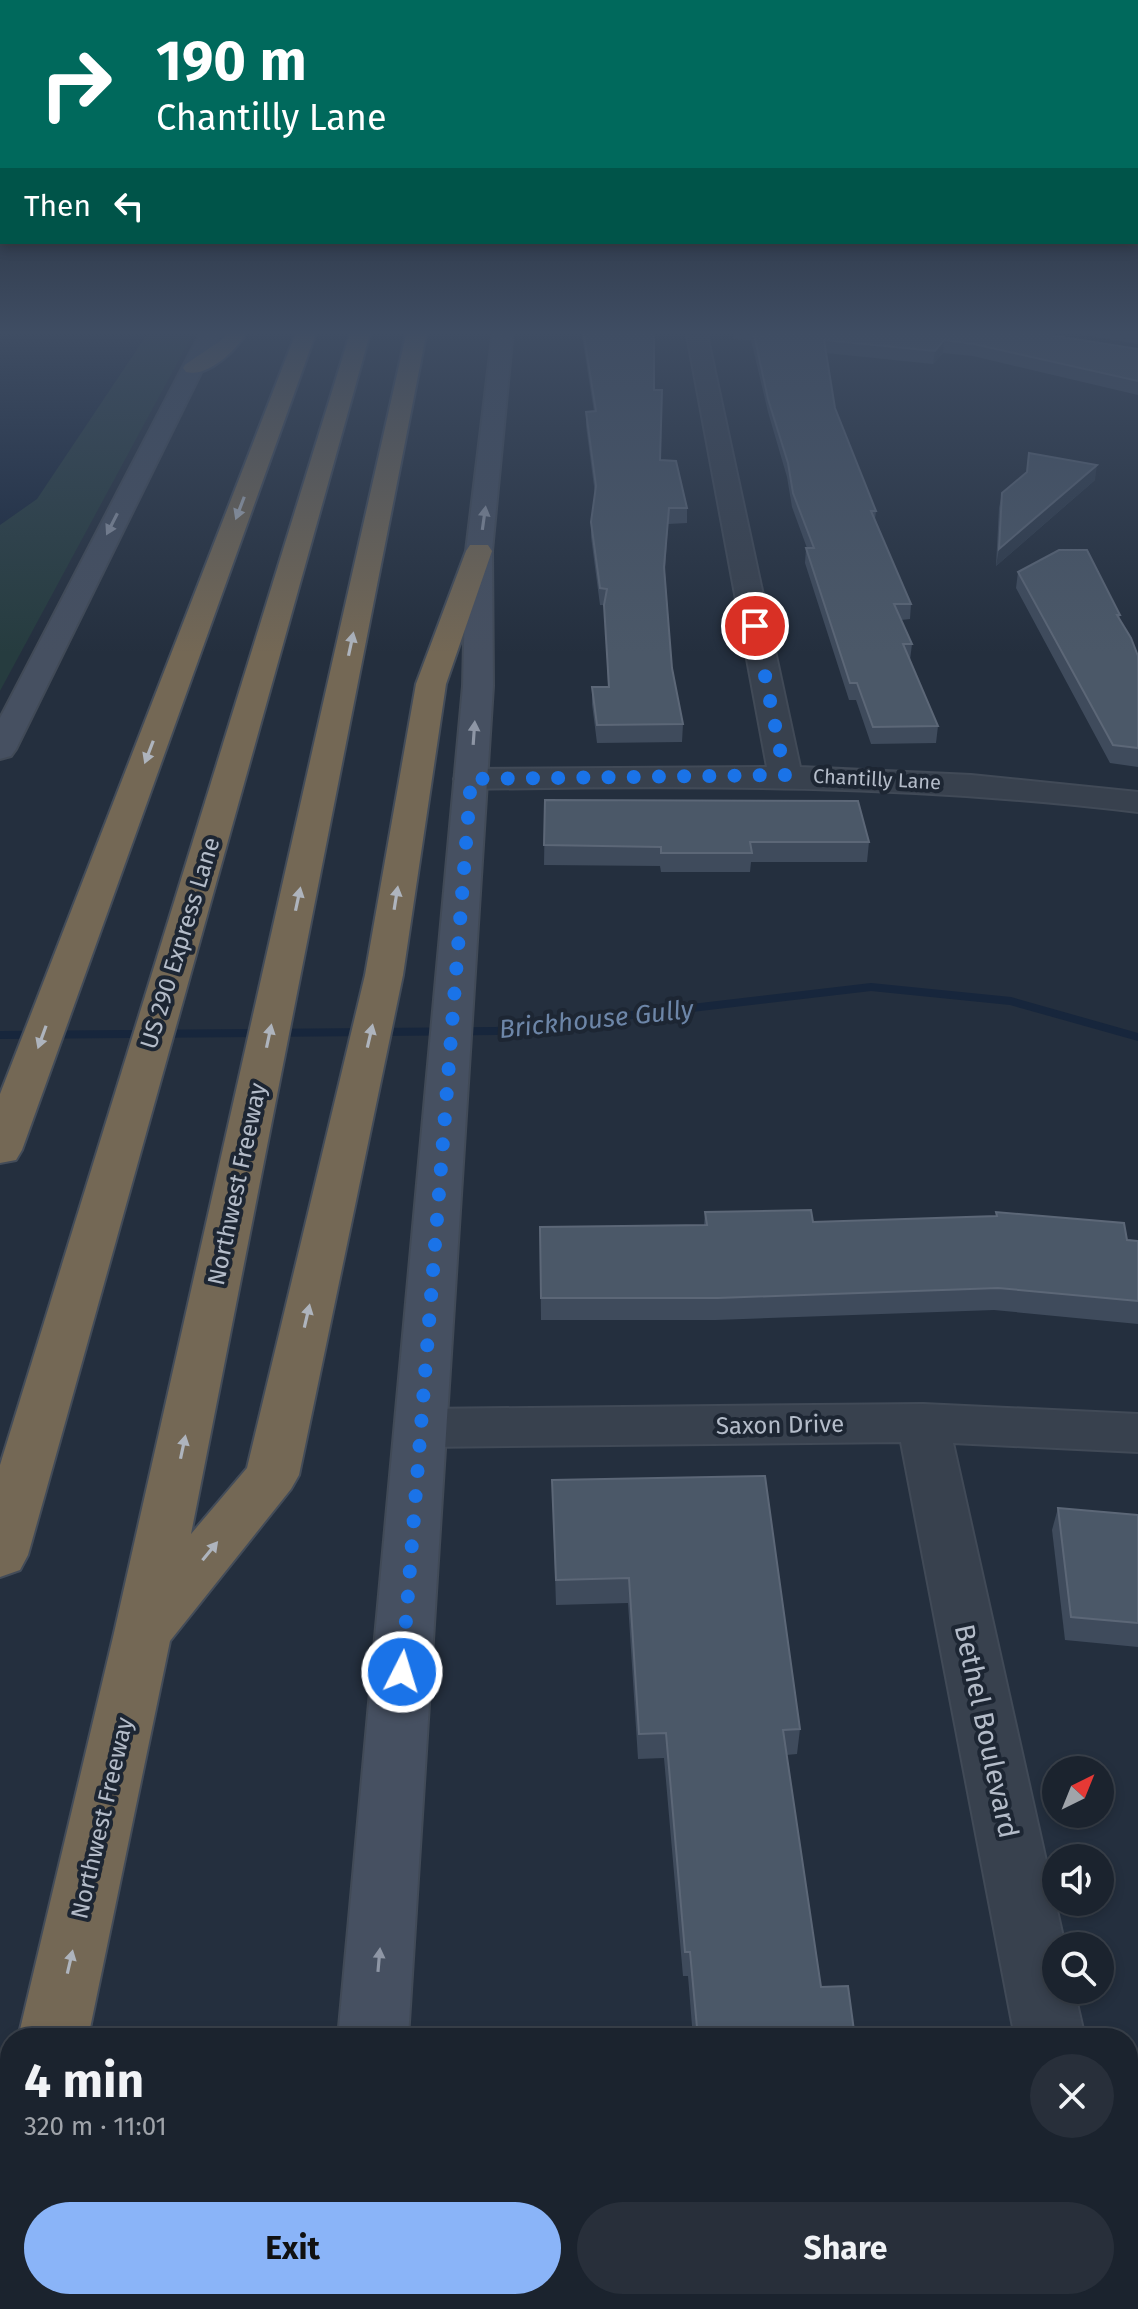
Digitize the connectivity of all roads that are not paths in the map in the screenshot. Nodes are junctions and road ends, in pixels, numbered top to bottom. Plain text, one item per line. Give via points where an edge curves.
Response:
1 (158, 438) edge
2 (267, 438) edge
3 (329, 438) edge
4 (394, 438) edge
5 (491, 438) edge
6 (718, 438) edge
7 (479, 551) junction
8 (0, 749) edge
9 (785, 775) junction
10 (471, 779) junction
11 (1138, 802) edge
12 (0, 1150) edge
13 (923, 1423) junction
14 (422, 1428) junction
15 (1138, 1433) edge
16 (0, 1555) edge
17 (143, 1633) junction
18 (55, 2028) edge
19 (374, 2028) edge
20 (1048, 2028) edge

1 -> 8 main road
2 -> 12 highway
3 - 16 highway, US 290 Express Lane
17 -> 4 highway, Northwest Freeway
7 -> 5 main road
6 - 9 street
10 -> 7 main road
17 -> 7 highway via 272,1475 384,975 431,684
9 - 10 street, Chantilly Lane
9 - 11 street, Chantilly Lane via 1006,786
10 - 14 main road
13 - 14 street, Saxon Drive
13 - 15 street, Saxon Drive
13 - 20 street, Bethel Boulevard
19 -> 14 main road
18 -> 17 highway, Northwest Freeway

